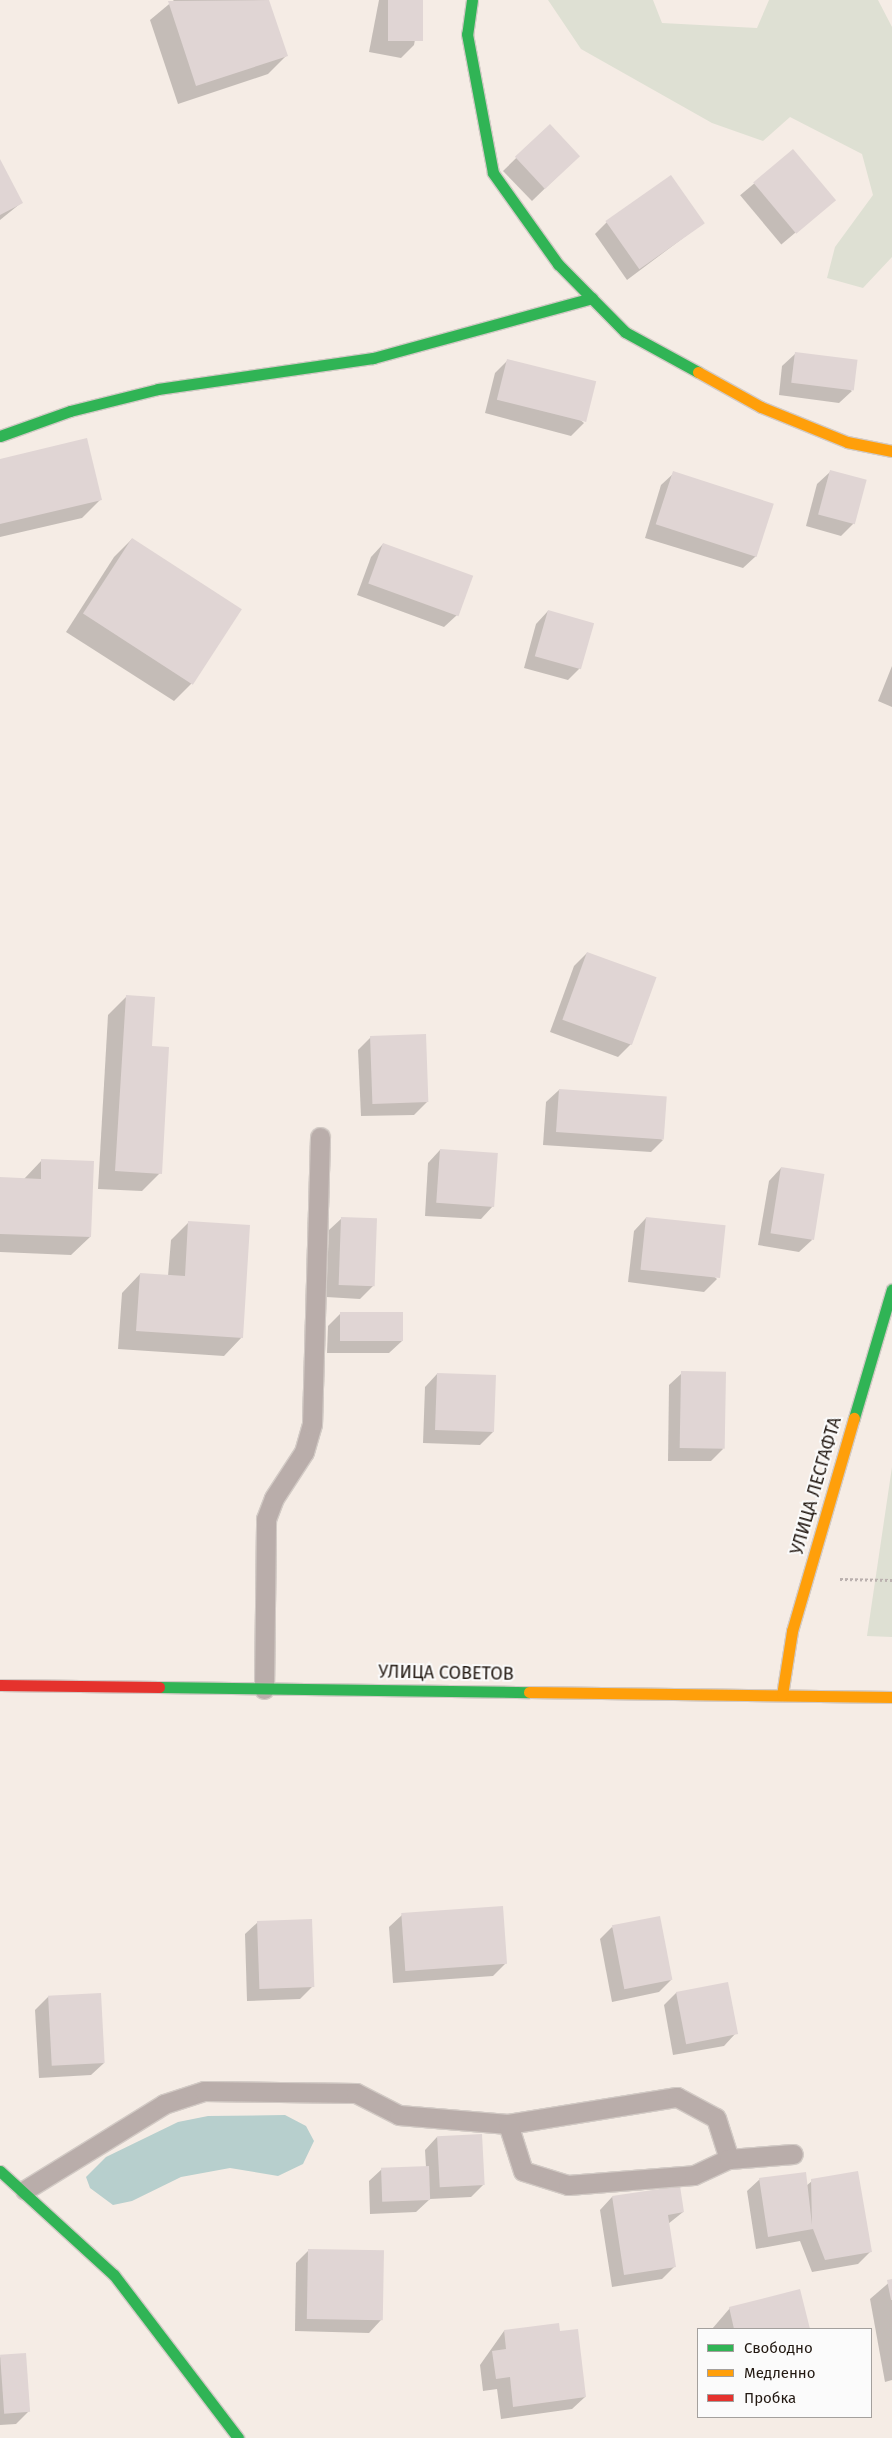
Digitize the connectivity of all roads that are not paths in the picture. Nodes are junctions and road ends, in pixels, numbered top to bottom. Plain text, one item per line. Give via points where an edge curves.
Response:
1 (472, 0) edge
2 (592, 298) junction
3 (0, 436) edge
4 (892, 451) edge
5 (320, 1137) dead end
6 (892, 1289) edge
7 (0, 1685) edge
8 (264, 1689) junction
9 (782, 1695) junction
10 (892, 1697) edge
11 (508, 2124) junction
12 (792, 2154) dead end
13 (729, 2160) junction
14 (0, 2171) edge
15 (25, 2190) junction
16 (238, 2438) edge

1 - 2 street via 467,34 493,174 558,264
2 - 3 street via 373,358 158,389 70,411
2 - 4 street via 625,332 761,407 847,442
5 - 8 lane via 312,1424 304,1452 274,1498 266,1519
6 - 9 street, УЛИЦА ЛЕСГАФТА via 807,1579 785,1662
7 - 8 street, УЛИЦА СОВЕТОВ
8 - 9 street, УЛИЦА СОВЕТОВ
9 - 10 street, УЛИЦА СОВЕТОВ
11 - 13 lane via 676,2096 716,2118
11 - 13 lane via 523,2171 568,2185 694,2175
11 - 15 lane via 399,2115 356,2093 204,2091 164,2104
12 - 13 lane
14 - 15 street
15 - 16 street via 114,2275

